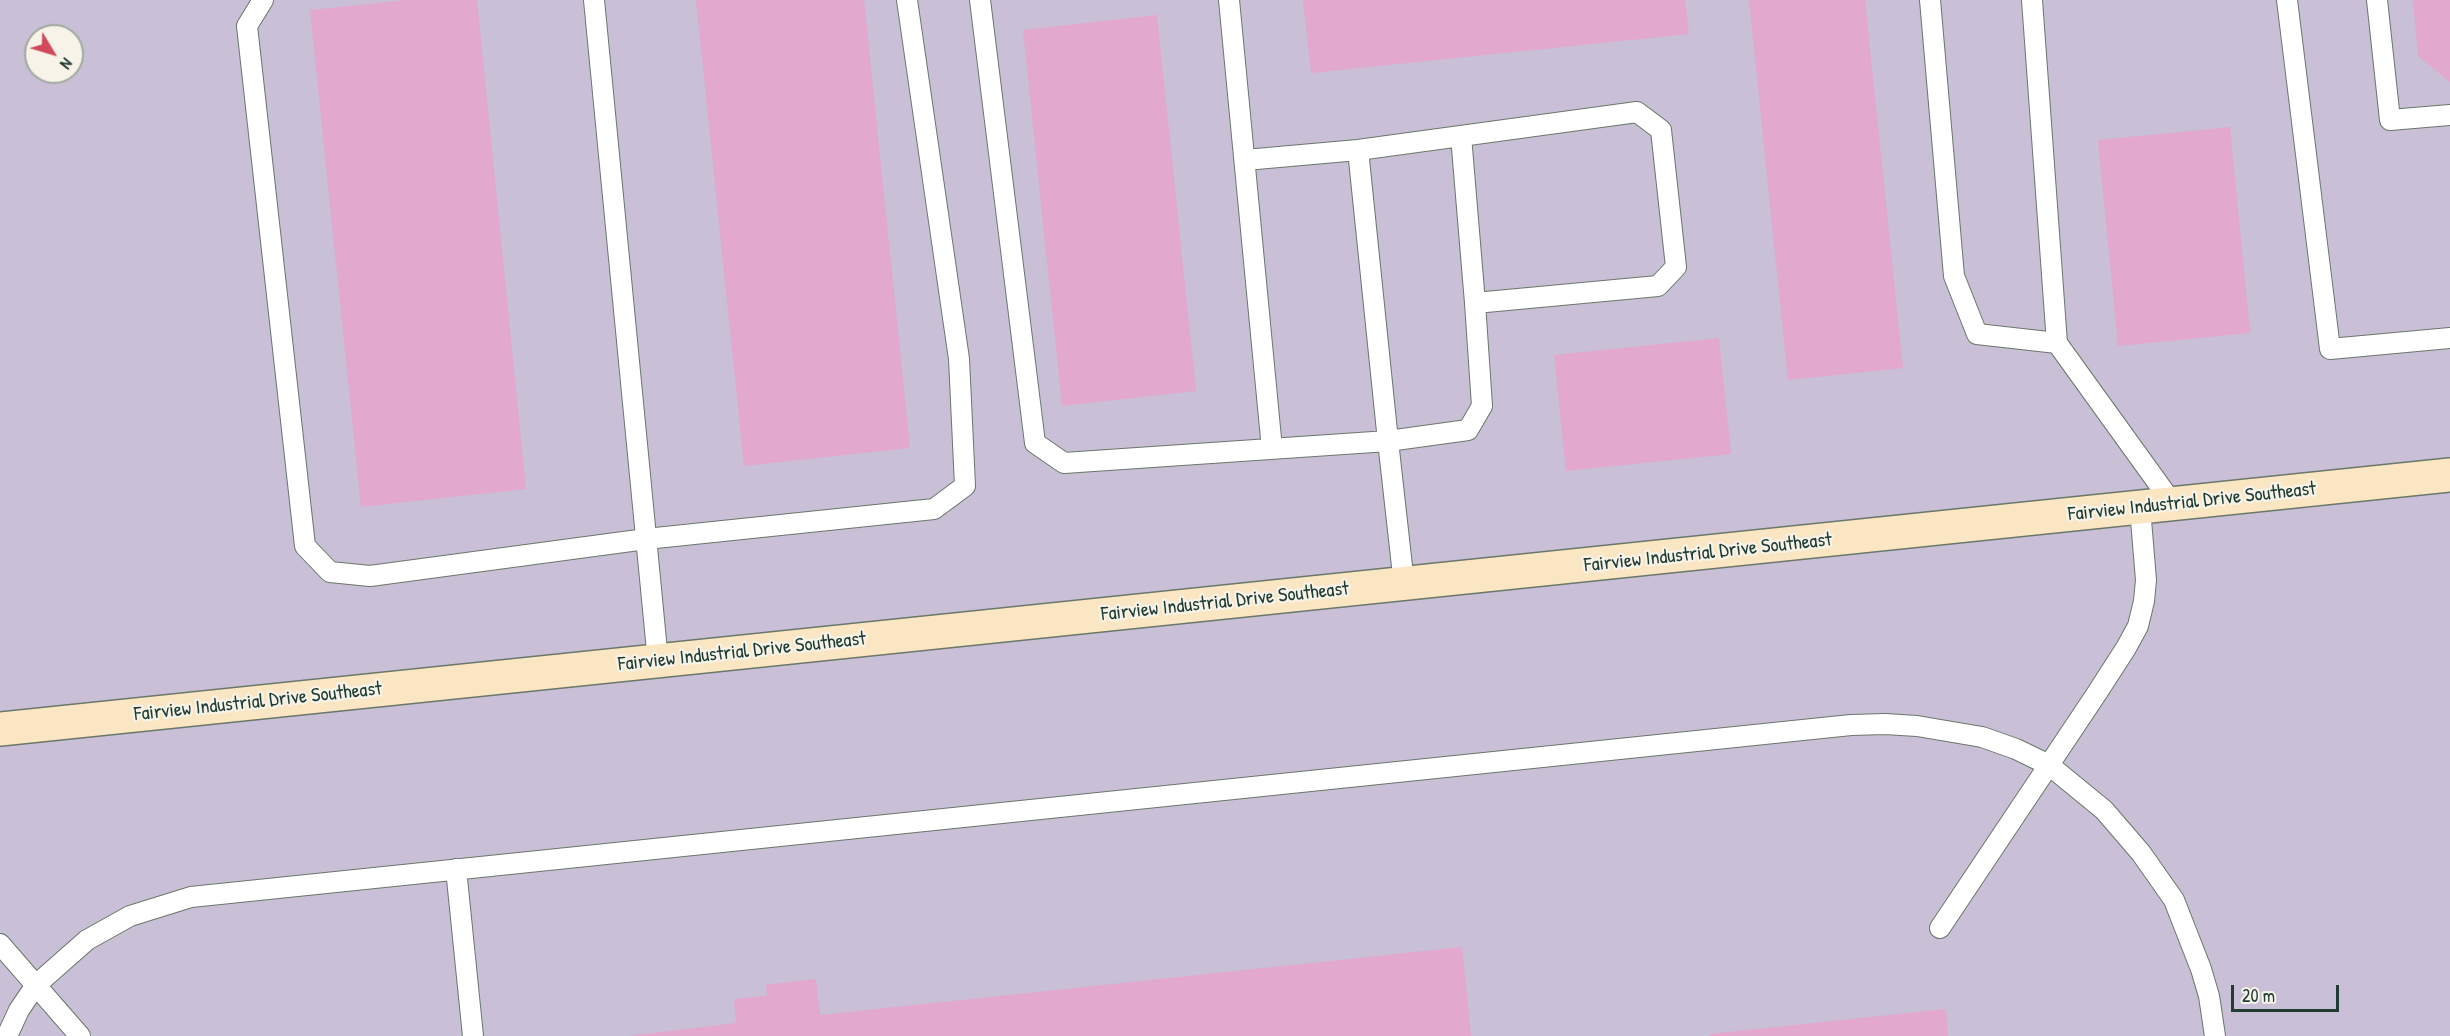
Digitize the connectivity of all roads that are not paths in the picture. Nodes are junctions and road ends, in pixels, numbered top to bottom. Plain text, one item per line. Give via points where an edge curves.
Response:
1 (263, 0) edge
2 (594, 0) edge
3 (907, 0) edge
4 (980, 0) edge
5 (1229, 0) edge
6 (1930, 0) edge
7 (2032, 0) edge
8 (2287, 0) edge
9 (2377, 0) edge
10 (2450, 115) edge
11 (1461, 136) junction
12 (1358, 150) junction
13 (1245, 160) junction
14 (1475, 303) junction
15 (2450, 338) edge
16 (2057, 343) junction
17 (1388, 441) junction
18 (1272, 449) junction
19 (2450, 474) edge
20 (2173, 504) junction
21 (2140, 508) junction
22 (646, 539) junction
23 (1404, 584) junction
24 (658, 661) junction
25 (0, 729) edge
26 (2049, 765) junction
27 (456, 869) junction
28 (1940, 928) dead end
29 (0, 944) edge
30 (36, 985) junction
31 (7, 1036) edge
32 (80, 1036) edge
33 (473, 1036) edge
34 (2215, 1036) edge

1 - 22 lane via 247,26 305,546 330,572 370,576
2 - 22 lane
3 - 22 lane via 959,359 965,486 934,509
4 - 18 lane via 1035,443 1064,463
5 - 13 lane
6 - 16 lane via 1954,276 1977,334
7 - 16 lane
8 - 15 lane via 2330,349
9 - 10 lane via 2390,120
11 - 12 lane
11 - 14 lane
11 - 14 lane via 1637,112 1661,130 1676,267 1658,286
12 - 13 lane
12 - 17 lane
13 - 18 lane
14 - 17 lane via 1482,406 1468,430
16 - 20 lane
17 - 18 lane
17 - 23 lane
19 - 20 main road, Fairview Industrial Drive Southeast
20 - 21 main road, Fairview Industrial Drive Southeast
21 - 23 main road, Fairview Industrial Drive Southeast
21 - 26 lane via 2145,580 2138,626
22 - 24 lane
23 - 24 main road, Fairview Industrial Drive Southeast
24 - 25 main road, Fairview Industrial Drive Southeast
26 - 27 lane via 1982,737 1917,726 1851,725
26 - 28 lane
26 - 34 lane via 2124,832 2174,900 2201,969
27 - 30 lane via 192,897 160,905 130,916 87,940
27 - 33 lane
29 - 30 lane
30 - 31 lane
30 - 32 lane

